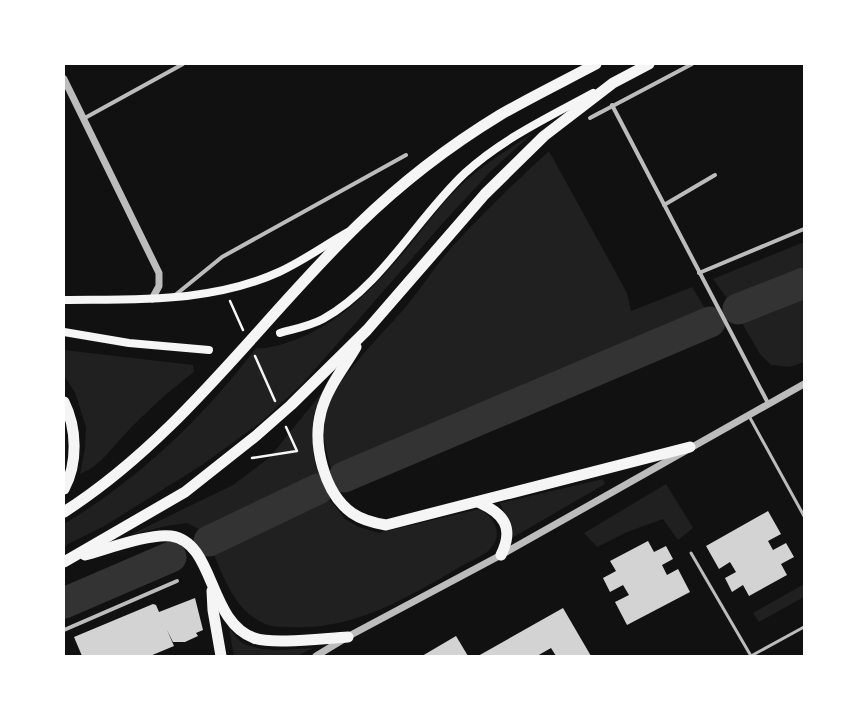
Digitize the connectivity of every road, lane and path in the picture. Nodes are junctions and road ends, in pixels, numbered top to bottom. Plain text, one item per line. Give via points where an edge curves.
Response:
1 (183, 64) edge
2 (596, 64) edge
3 (649, 64) edge
4 (692, 64) edge
5 (64, 79) edge
6 (613, 83) junction
7 (612, 105) junction
8 (601, 112) dead end
9 (83, 119) junction
10 (406, 155) dead end
11 (715, 175) dead end
12 (664, 205) junction
13 (359, 225) junction
14 (804, 229) edge
15 (700, 273) junction
16 (152, 299) junction
17 (171, 299) junction
18 (64, 300) edge
19 (230, 300) dead end
20 (367, 330) junction
21 (64, 332) edge
22 (280, 333) dead end
23 (246, 336) dead end
24 (209, 350) dead end
25 (252, 350) dead end
26 (804, 384) edge
27 (64, 402) edge
28 (769, 405) junction
29 (278, 408) dead end
30 (748, 416) junction
31 (284, 422) dead end
32 (690, 448) junction
33 (223, 462) junction
34 (64, 489) edge
35 (478, 502) junction
36 (64, 512) edge
37 (804, 516) edge
38 (691, 553) dead end
39 (501, 555) junction
40 (68, 561) edge
41 (177, 581) dead end
42 (211, 584) junction
43 (804, 627) edge
44 (64, 630) edge
45 (348, 637) junction
46 (221, 656) edge
47 (316, 656) edge
48 (751, 656) edge

1 - 9 street
2 - 13 highway via 467,136 430,162
3 - 6 highway
4 - 7 street
5 - 9 street
6 - 20 highway via 544,136 514,164
6 - 22 main road via 532,126 486,156 464,175 390,260 346,303 323,319
7 - 8 street via 590,118
7 - 12 street
9 - 16 street via 159,273 160,286
10 - 17 street via 222,257
11 - 12 street
12 - 15 street
13 - 17 main road via 280,272 209,294
13 - 36 highway via 173,424 121,470
14 - 15 street
15 - 28 street
16 - 17 main road
16 - 18 main road
19 - 23 path
20 - 33 highway via 291,405
20 - 35 highway via 328,394 320,412 319,449 326,475 338,500 352,513 368,522 386,525
21 - 24 main road via 128,342
25 - 29 path
26 - 28 street
27 - 34 highway via 70,413 74,447 72,468
28 - 30 street
30 - 32 street
30 - 37 lane
31 - 33 path via 297,451
32 - 35 highway
32 - 39 street
33 - 40 highway via 185,492
35 - 39 highway via 493,509 506,525 506,546
38 - 48 lane
39 - 45 street
40 - 42 highway via 159,536 171,536 190,544 198,554
41 - 44 street
42 - 45 highway via 232,624 255,639 270,641
42 - 46 highway
43 - 48 lane
45 - 47 street

